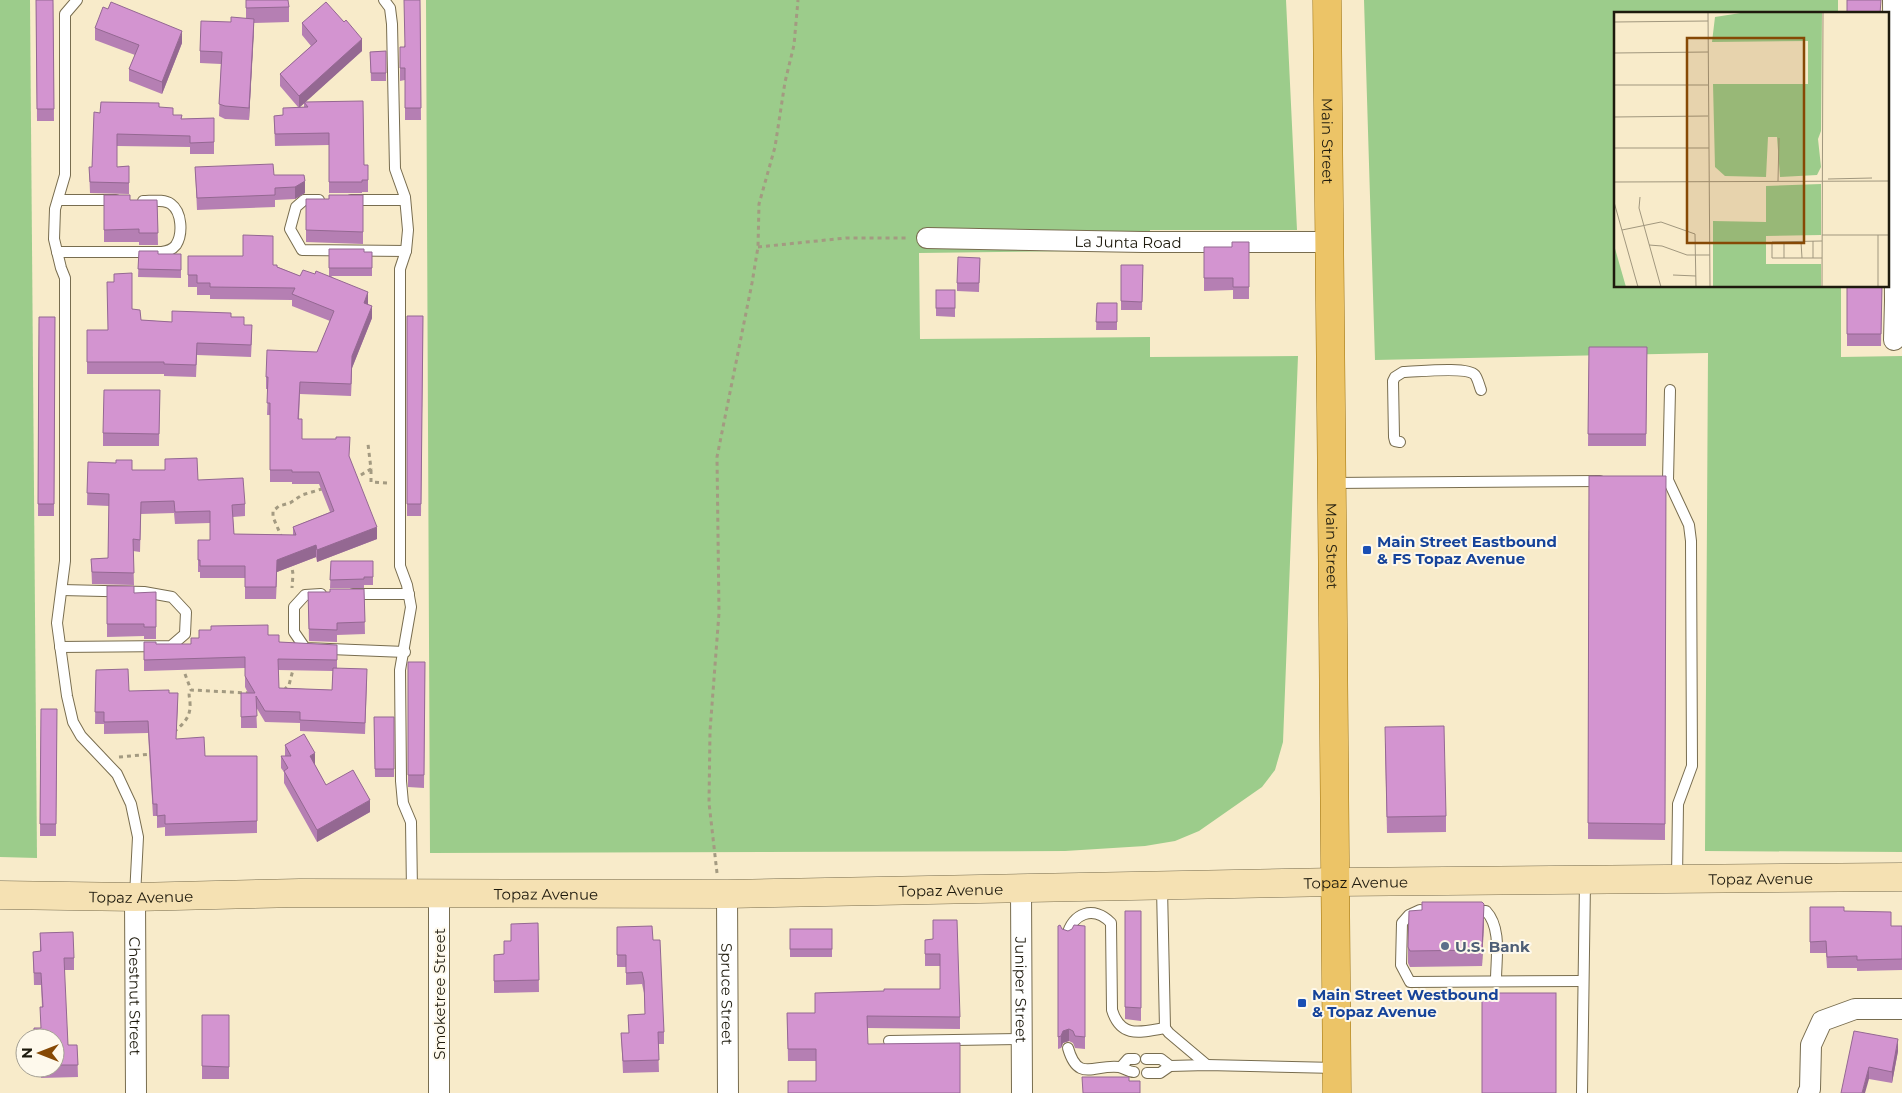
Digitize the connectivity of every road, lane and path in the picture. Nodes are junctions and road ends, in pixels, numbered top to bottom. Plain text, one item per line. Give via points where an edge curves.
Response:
1 (77, 0) edge
2 (384, 0) edge
3 (798, 0) edge
4 (1327, 0) edge
5 (1893, 0) edge
6 (1897, 28) edge
7 (1898, 193) edge
8 (58, 200) junction
9 (405, 200) junction
10 (927, 238) joint
11 (1328, 242) junction
12 (758, 247) junction
13 (406, 251) junction
14 (58, 252) junction
15 (1898, 301) edge
16 (1894, 340) dead end
17 (1481, 390) dead end
18 (1670, 390) dead end
19 (1400, 442) dead end
20 (368, 444) dead end
21 (371, 469) junction
22 (1611, 481) edge
23 (346, 483) edge
24 (400, 483) junction
25 (1331, 483) junction
26 (330, 487) edge
27 (282, 541) edge
28 (291, 560) edge
29 (62, 590) junction
30 (291, 591) dead end
31 (409, 594) junction
32 (60, 647) junction
33 (405, 652) junction
34 (293, 659) edge
35 (186, 674) dead end
36 (190, 690) junction
37 (280, 693) edge
38 (256, 694) edge
39 (167, 736) edge
40 (152, 748) edge
41 (113, 753) dead end
42 (1902, 877) edge
43 (1677, 879) junction
44 (1585, 880) junction
45 (1337, 882) junction
46 (1162, 886) junction
47 (1021, 888) junction
48 (412, 894) junction
49 (439, 894) junction
50 (723, 894) junction
51 (0, 895) edge
52 (135, 897) junction
53 (1430, 910) edge
54 (1458, 911) edge
55 (1067, 936) edge
56 (1496, 980) junction
57 (1584, 981) junction
58 (1902, 1009) edge
59 (1165, 1028) junction
60 (1022, 1039) junction
61 (889, 1041) dead end
62 (1068, 1048) dead end
63 (1207, 1065) junction
64 (1170, 1066) junction
65 (1121, 1067) junction
66 (1134, 1072) dead end
67 (1147, 1073) dead end
68 (1337, 1080) edge
69 (136, 1093) edge
70 (439, 1093) edge
71 (728, 1093) edge
72 (1022, 1093) edge
73 (1582, 1093) edge
74 (1808, 1093) edge

1 - 8 lane via 65,14 65,175
2 - 9 lane via 390,8 392,24 394,168
3 - 12 path via 794,45 775,147 759,204
4 - 11 main road, Main Street
5 - 6 street
6 - 7 street
7 - 15 street
8 - 14 lane via 54,239
8 - 14 lane via 169,203 176,208 181,234 171,250 162,252
9 - 13 lane
9 - 13 lane via 304,200 296,207 290,229 302,250
10 - 11 street, La Junta Road
10 - 12 path via 846,238
11 - 25 main road, Main Street
12 - 50 path via 717,457 719,613 710,731 709,803
13 - 24 lane via 400,268
14 - 29 lane via 65,278 65,561
15 - 16 street
17 - 19 lane via 1471,372 1403,372 1394,376 1395,441
18 - 43 lane via 1663,480 1689,525 1690,541 1692,766 1678,804
20 - 21 path
21 - 23 path
21 - 24 path via 371,482
22 - 25 lane
24 - 31 lane via 400,566
25 - 45 main road, Main Street
26 - 27 path via 302,495 273,510
28 - 30 path via 294,584
29 - 32 lane via 57,622
29 - 32 lane via 144,592 172,597 186,612 185,634 171,646
31 - 33 lane via 411,607
31 - 33 lane via 305,595 294,606 294,632 305,648
32 - 52 lane via 73,722 81,736 117,774 131,804 138,837
33 - 48 lane via 400,670 401,781 403,802 411,822
34 - 37 path via 289,685
35 - 36 path
36 - 38 path
36 - 39 path via 189,718
40 - 41 path via 152,754 120,758
42 - 43 street, Topaz Avenue
43 - 44 street, Topaz Avenue
44 - 45 street, Topaz Avenue
44 - 57 lane
45 - 46 street, Topaz Avenue
45 - 68 main road, Main Street
46 - 47 street, Topaz Avenue
46 - 59 lane
47 - 50 street, Topaz Avenue
47 - 60 street, Juniper Street
48 - 49 street, Topaz Avenue
48 - 52 street, Topaz Avenue
49 - 50 street, Topaz Avenue
49 - 70 street, Smoketree Street
50 - 71 street, Spruce Street
51 - 52 street, Topaz Avenue
52 - 69 street, Chestnut Street
53 - 56 lane via 1420,910 1402,923 1401,964 1410,982
54 - 56 lane via 1486,912 1493,918
55 - 59 lane via 1075,918 1083,914 1105,916 1111,923 1112,1010 1116,1021 1122,1028 1132,1031
56 - 57 lane
57 - 73 lane
58 - 74 street via 1855,1009 1822,1021 1811,1045
59 - 63 lane
60 - 61 lane
60 - 72 street, Juniper Street
62 - 65 lane via 1071,1060 1085,1070
63 - 64 lane
63 - 68 lane
64 - 65 lane via 1161,1059 1128,1059
64 - 67 lane via 1160,1073
65 - 66 lane

